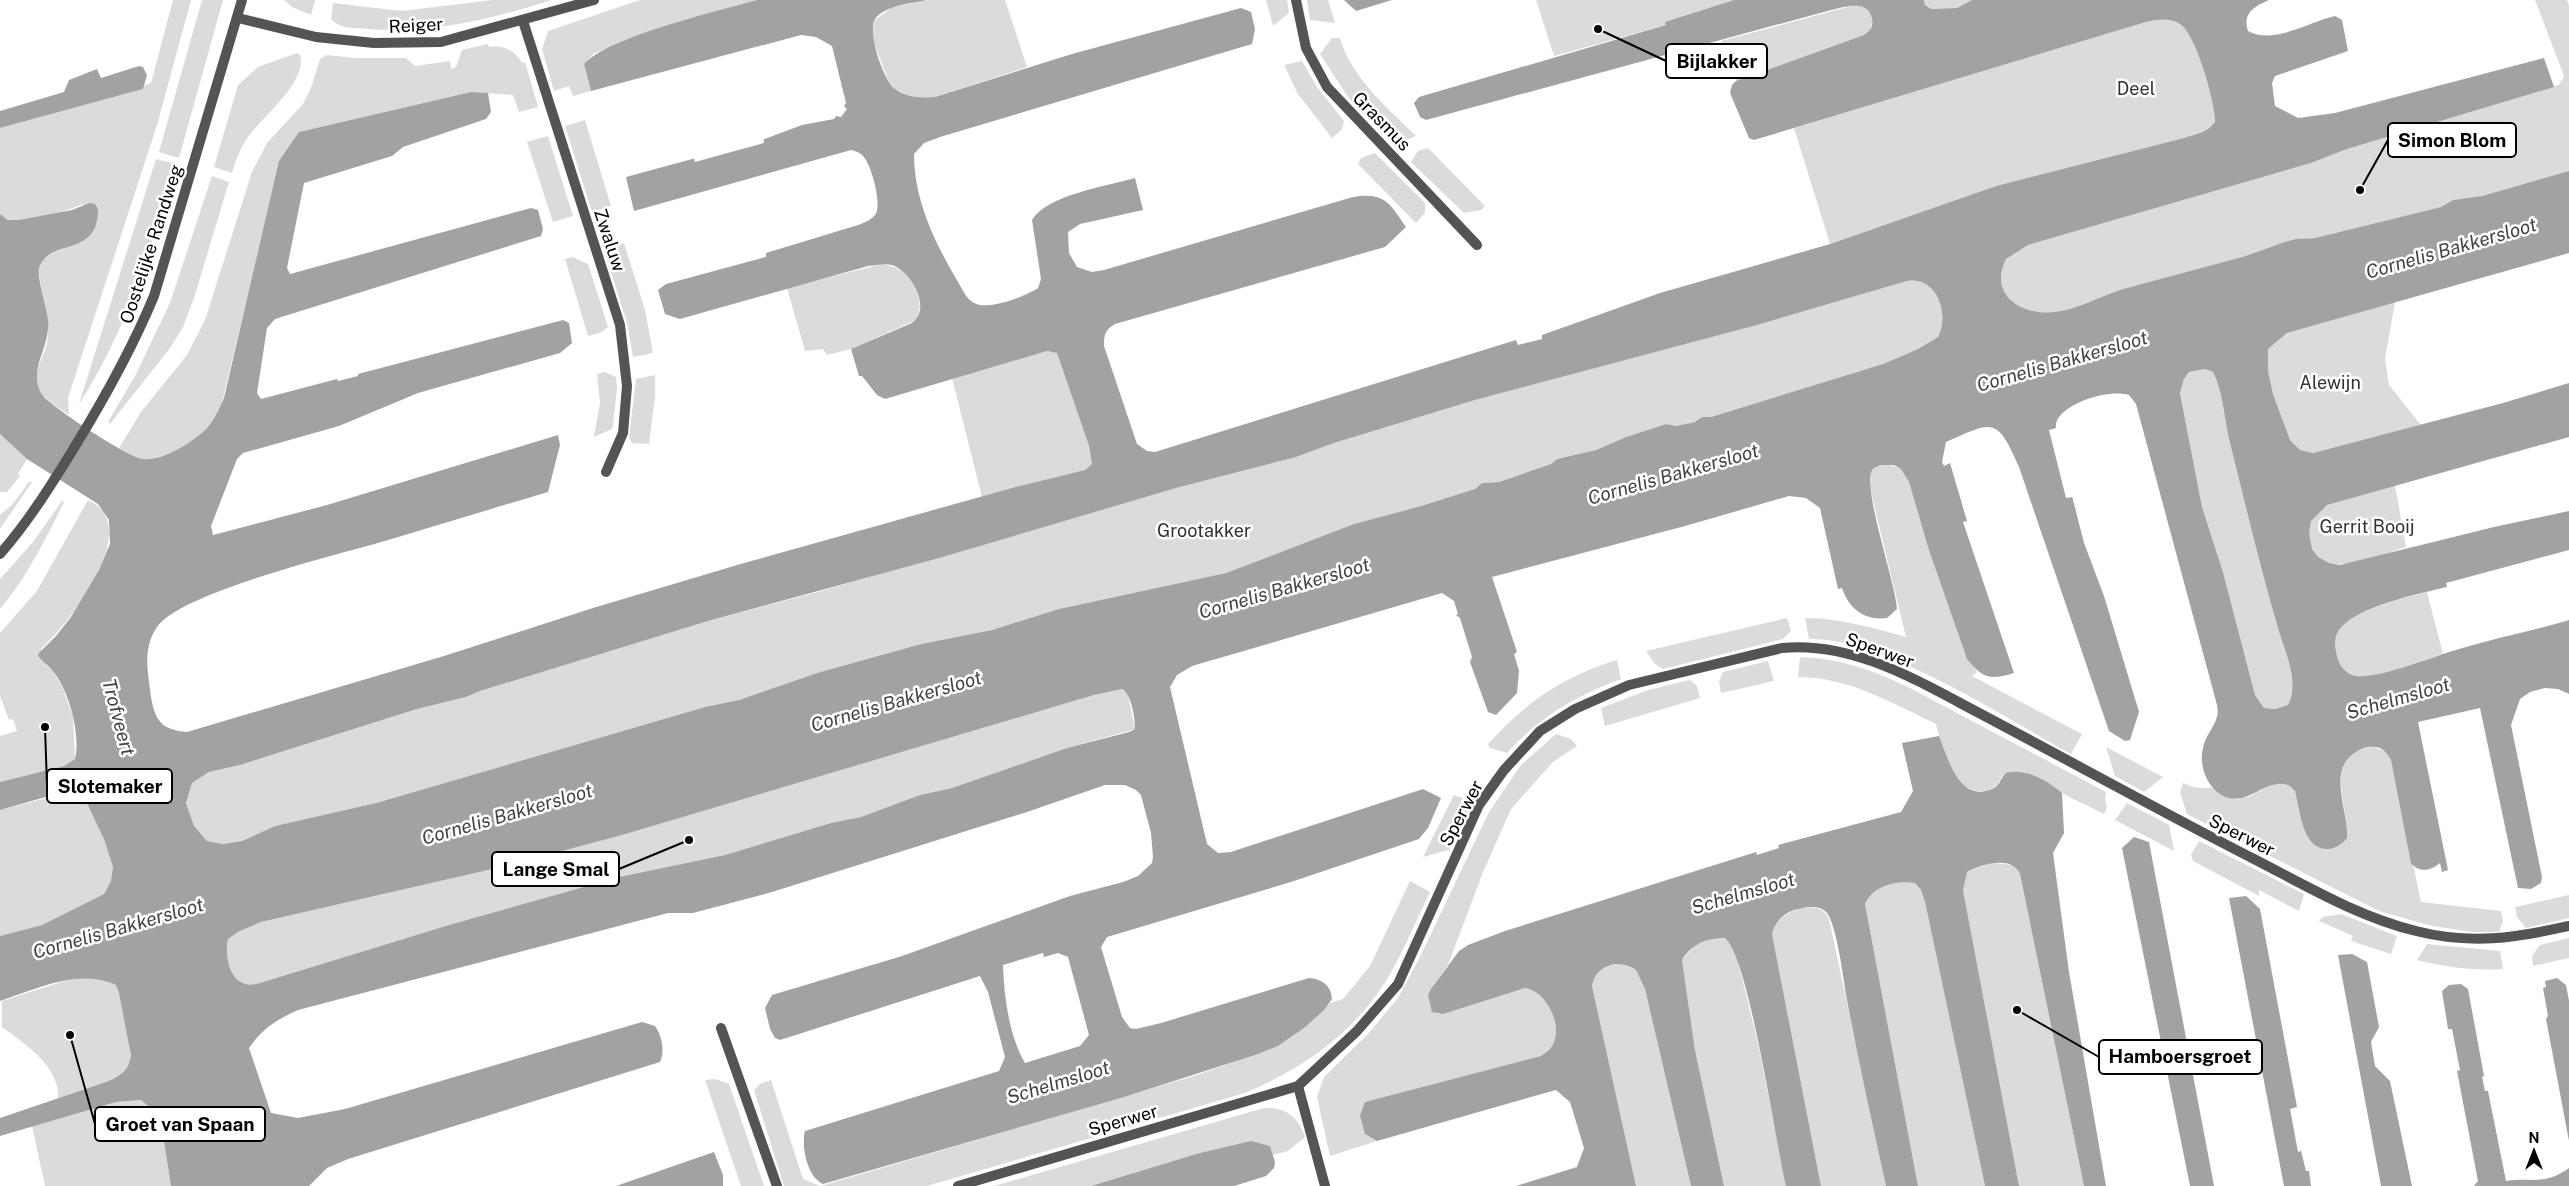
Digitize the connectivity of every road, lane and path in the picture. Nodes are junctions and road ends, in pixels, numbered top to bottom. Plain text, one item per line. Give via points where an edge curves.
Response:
1 (242, 0) edge
2 (594, 0) edge
3 (1296, 0) edge
4 (238, 18) junction
5 (523, 21) junction
6 (1477, 245) dead end
7 (606, 472) dead end
8 (0, 554) edge
9 (2569, 926) edge
10 (720, 1028) dead end
11 (1298, 1086) junction
12 (777, 1186) edge
13 (958, 1186) edge
14 (1326, 1186) edge

1 - 4 street, Oostelijke Randweg
2 - 5 street, Reiger
3 - 6 street, Grasmus via 1306,48 1327,88
4 - 5 street, Reiger via 316,37 374,43 441,42
4 - 8 street, Oostelijke Randweg via 154,296 135,341 52,484
5 - 7 street, Zwaluw via 620,325 627,386 623,434
9 - 11 street, Sperwer via 2512,938 2469,940 2416,932 2327,896 1908,675 1848,652 1799,646 1782,648 1629,685 1574,709 1540,731 1504,770 1479,805 1398,984 1357,1031
10 - 12 street
11 - 13 street, Sperwer
11 - 14 street

